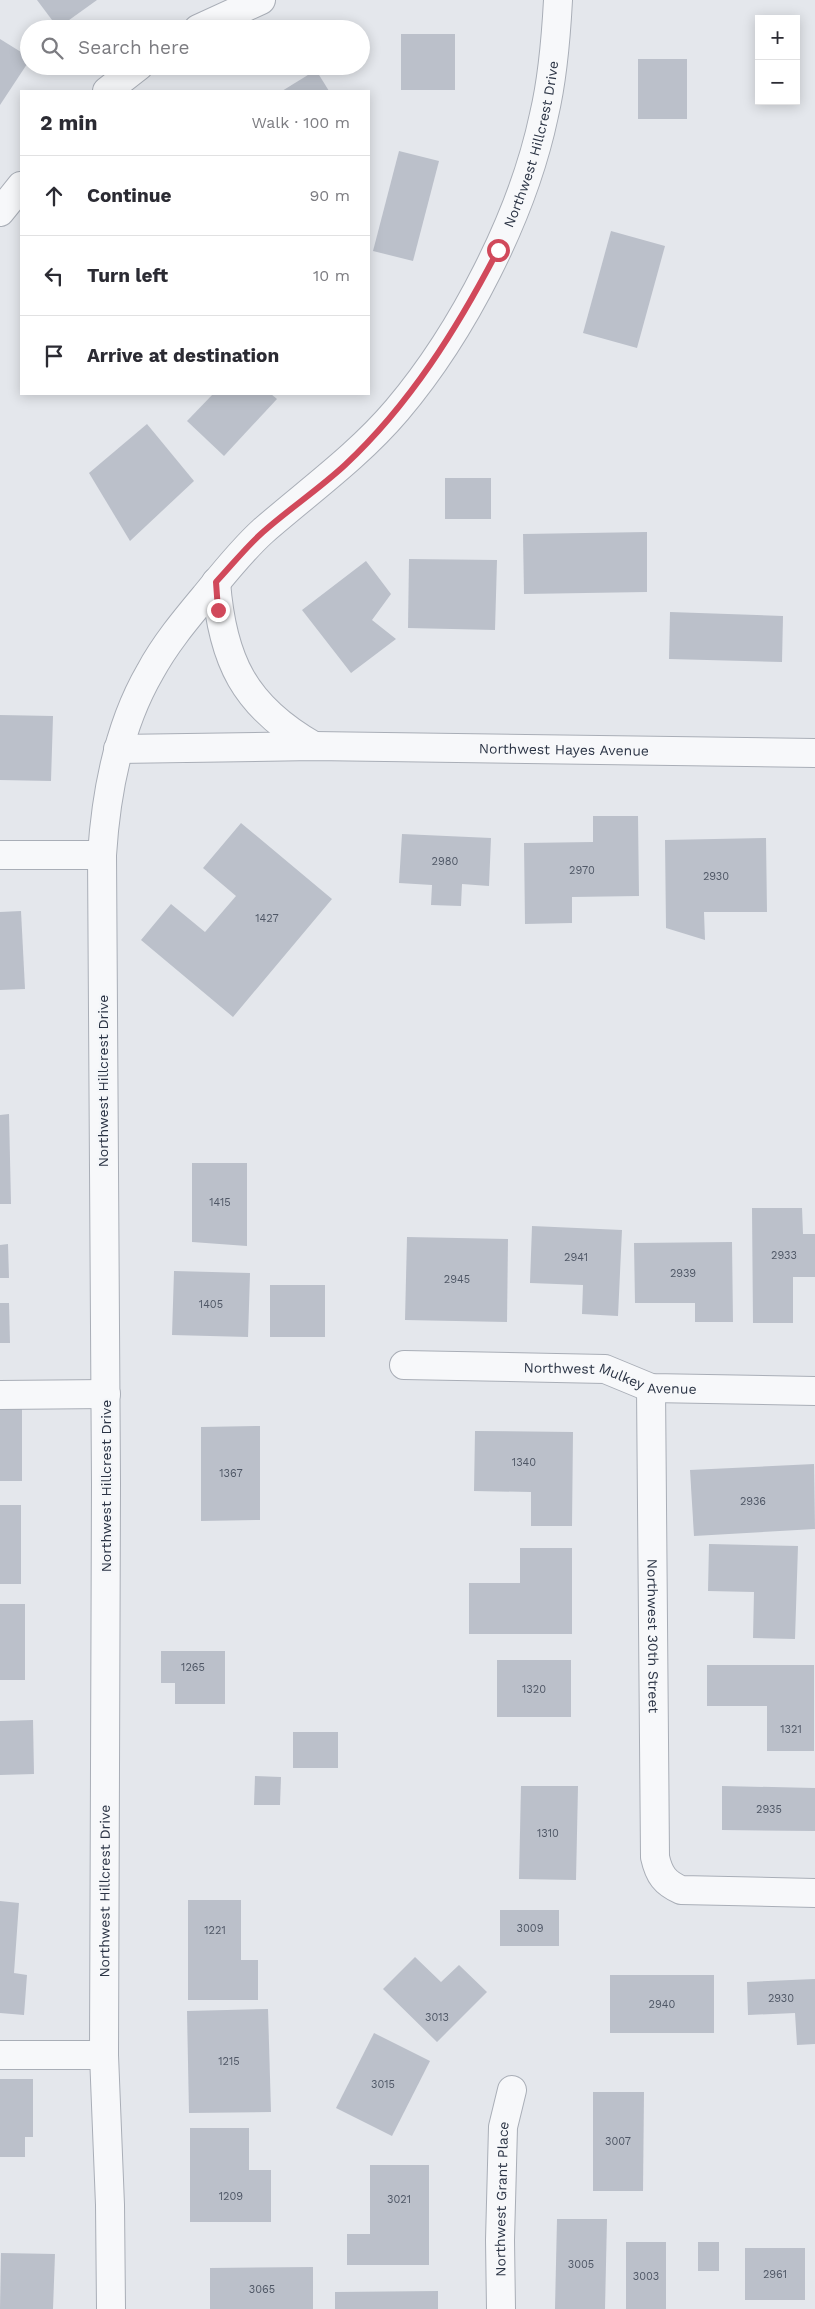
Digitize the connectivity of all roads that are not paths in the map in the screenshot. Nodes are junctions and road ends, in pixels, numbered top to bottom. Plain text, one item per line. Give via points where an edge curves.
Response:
1 (261, 0) edge
2 (558, 0) edge
3 (218, 20) edge
4 (127, 75) edge
5 (108, 90) edge
6 (20, 187) edge
7 (0, 212) edge
8 (216, 582) junction
9 (314, 746) junction
10 (118, 749) junction
11 (815, 753) edge
12 (0, 855) edge
13 (102, 855) junction
14 (404, 1365) dead end
15 (651, 1388) junction
16 (815, 1391) edge
17 (106, 1394) junction
18 (0, 1395) edge
19 (815, 1893) edge
20 (104, 2055) junction
21 (0, 2056) edge
22 (512, 2090) dead end
23 (111, 2309) edge
24 (501, 2309) edge

1 - 3 street
2 - 8 street, Northwest Hillcrest Drive via 545,114 531,165 498,250 472,300 428,370 397,410 345,465 261,533
4 - 5 street
6 - 7 street
8 - 9 street, Northwest Hayes Avenue via 218,610 236,671 257,704 289,732
8 - 10 street, Northwest Hillcrest Drive via 176,630 149,672
9 - 10 street, Northwest Hayes Avenue
9 - 11 street, Northwest Hayes Avenue
10 - 13 street, Northwest Hillcrest Drive via 104,818
12 - 13 street
13 - 17 street, Northwest Hillcrest Drive
14 - 15 street, Northwest Mulkey Avenue via 605,1369
15 - 16 street, Northwest Mulkey Avenue
15 - 19 street, Northwest 30th Street via 655,1857 658,1870 664,1881 681,1890
17 - 18 street
17 - 20 street, Northwest Hillcrest Drive
20 - 21 street
20 - 23 street, Northwest Hillcrest Drive
22 - 24 street, Northwest Grant Place via 503,2127

